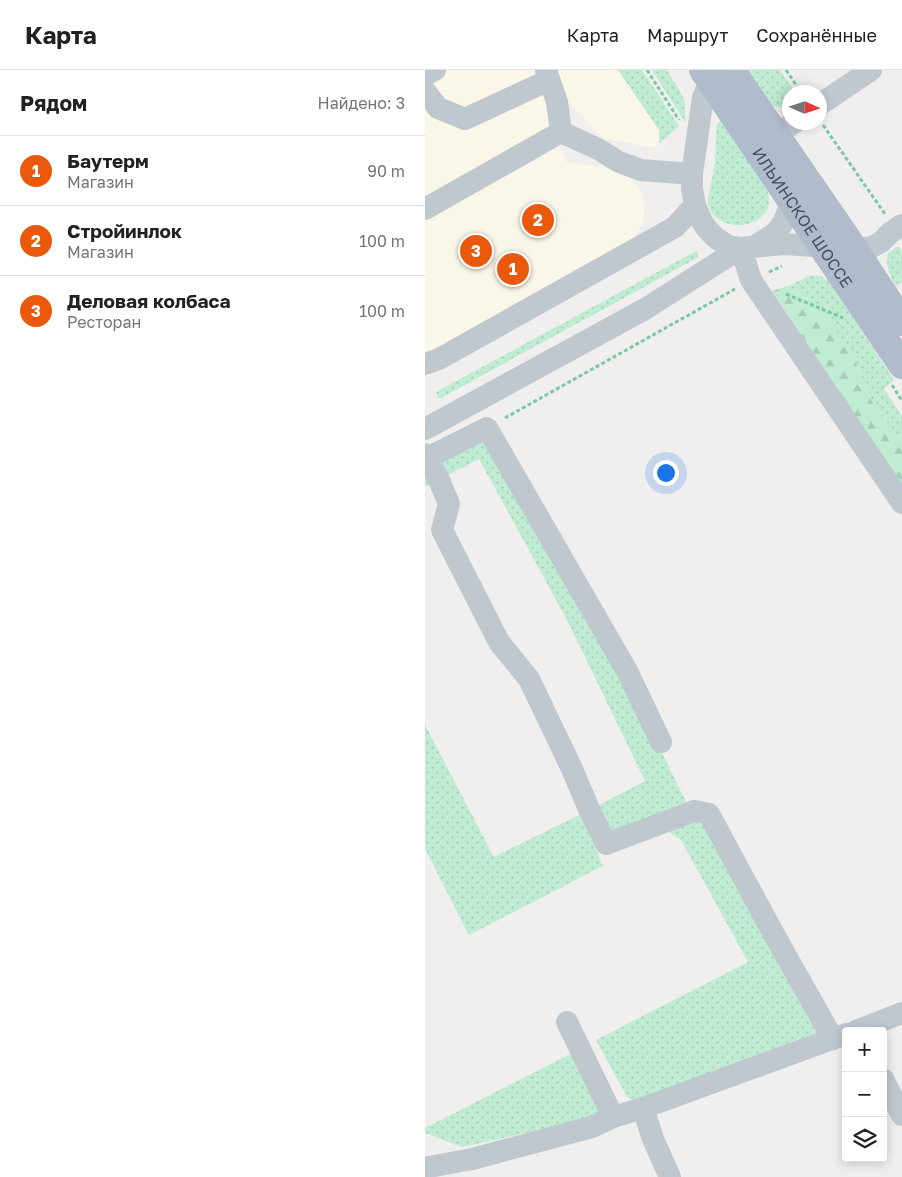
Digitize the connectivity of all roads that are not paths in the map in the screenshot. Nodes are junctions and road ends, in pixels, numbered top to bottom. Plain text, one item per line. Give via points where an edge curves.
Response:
1 (435, 70) edge
2 (871, 70) edge
3 (548, 75) edge
4 (425, 76) edge
5 (722, 77) edge
6 (425, 91) edge
7 (827, 100) edge
8 (782, 127) edge
9 (785, 130) edge
10 (786, 130) edge
11 (561, 132) junction
12 (692, 174) junction
13 (790, 201) junction
14 (695, 205) junction
15 (425, 210) edge
16 (836, 223) junction
17 (893, 225) edge
18 (821, 247) junction
19 (746, 248) junction
20 (854, 249) junction
21 (784, 254) junction
22 (838, 270) junction
23 (880, 290) junction
24 (902, 322) edge
25 (425, 364) edge
26 (897, 375) edge
27 (425, 429) edge
28 (426, 456) edge
29 (902, 503) edge
30 (661, 742) dead end
31 (902, 1013) edge
32 (567, 1022) dead end
33 (846, 1027) edge
34 (866, 1027) edge
35 (842, 1036) edge
36 (887, 1086) edge
37 (643, 1108) junction
38 (902, 1114) edge
39 (613, 1117) junction
40 (426, 1168) edge
41 (670, 1177) edge

1 - 4 street
2 - 7 street
3 - 6 street via 465,119 437,108
3 - 11 street via 557,102
5 - 8 main road, ИЛЬИНСКОЕ ШОССЕ
5 - 12 street via 707,89 703,97
5 - 13 main road, ИЛЬИНСКОЕ ШОССЕ
9 - 13 street
10 - 16 main road, ИЛЬИНСКОЕ ШОССЕ
11 - 12 street via 641,170
11 - 15 street
12 - 14 street
13 - 18 main road, ИЛЬИНСКОЕ ШОССЕ
13 - 19 street via 786,218 776,232
14 - 19 street via 707,230 716,238 728,246
14 - 25 street via 675,226
16 - 17 street via 852,233 865,236 878,236
16 - 20 main road, ИЛЬИНСКОЕ ШОССЕ
17 - 20 street via 881,242 873,247
17 - 23 street via 878,249
18 - 20 street
18 - 21 street
18 - 22 main road, ИЛЬИНСКОЕ ШОССЕ
19 - 21 street via 770,244
19 - 27 street via 645,309
19 - 29 street via 751,280
20 - 23 main road, ИЛЬИНСКОЕ ШОССЕ
21 - 22 street via 807,249
22 - 26 main road, ИЛЬИНСКОЕ ШОССЕ
23 - 24 main road, ИЛЬИНСКОЕ ШОССЕ
28 - 30 street via 487,428 627,671
28 - 33 street via 449,504 442,530 499,642 529,679 606,844 694,811 709,814 776,938
31 - 34 street
32 - 39 street
35 - 37 street
36 - 38 street
37 - 39 street
37 - 41 street
39 - 40 street via 592,1127

